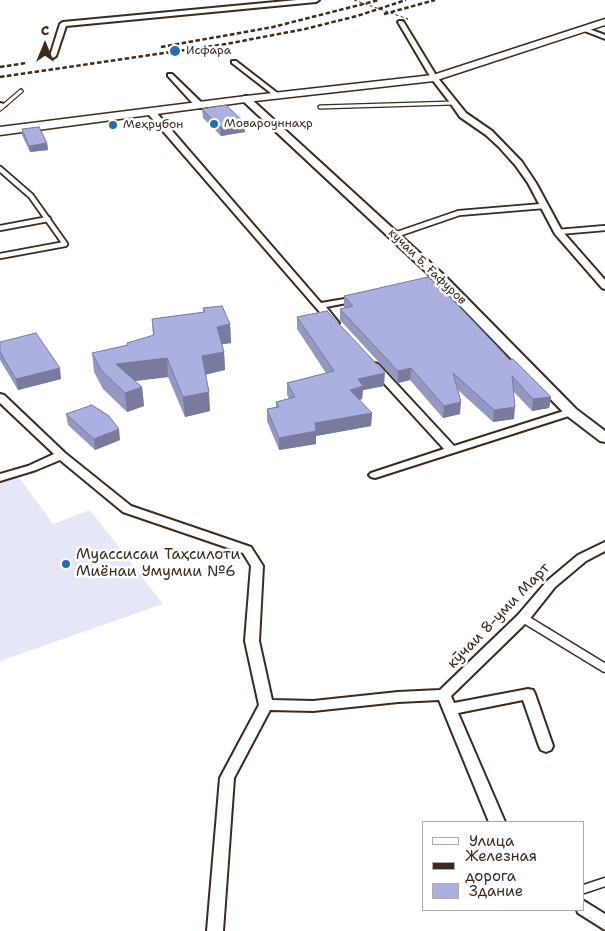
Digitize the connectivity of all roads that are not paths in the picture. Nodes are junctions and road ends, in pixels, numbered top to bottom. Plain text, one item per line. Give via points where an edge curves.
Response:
1 (316, 0) edge
2 (401, 22) road end
3 (605, 22) edge
4 (584, 29) junction
5 (605, 37) edge
6 (53, 56) dead end
7 (234, 62) dead end
8 (170, 75) dead end
9 (434, 78) junction
10 (21, 91) dead end
11 (278, 96) junction
12 (246, 100) junction
13 (453, 103) junction
14 (200, 106) junction
15 (1, 107) edge
16 (320, 107) dead end
17 (152, 112) junction
18 (0, 131) edge
19 (0, 169) edge
20 (543, 206) junction
21 (48, 219) junction
22 (0, 228) edge
23 (605, 228) edge
24 (558, 232) junction
25 (395, 235) junction
26 (0, 256) edge
27 (605, 286) edge
28 (366, 296) edge
29 (319, 306) junction
30 (339, 328) edge
31 (366, 357) edge
32 (0, 397) edge
33 (571, 412) junction
34 (605, 438) edge
35 (452, 451) junction
36 (61, 455) junction
37 (375, 475) dead end
38 (0, 478) edge
39 (605, 546) edge
40 (523, 618) junction
41 (605, 668) edge
42 (447, 702) junction
43 (266, 705) junction
44 (546, 746) dead end
45 (497, 821) edge
46 (605, 882) edge
47 (585, 889) edge
48 (585, 909) edge
49 (605, 923) edge
50 (215, 931) edge

1 - 6 street via 63,24
2 - 9 street
3 - 4 main road
4 - 5 street
4 - 9 main road
7 - 11 street
8 - 14 street
9 - 11 main road
9 - 13 street
10 - 15 lane
11 - 12 main road
12 - 14 main road
12 - 25 street, кучаи Б. Ғафуров
13 - 16 lane
13 - 20 street via 519,164
14 - 17 main road
17 - 18 main road
17 - 29 street
19 - 21 lane via 31,196
20 - 24 street
20 - 25 lane via 459,213
21 - 22 lane
21 - 26 lane via 65,244
23 - 24 lane
24 - 27 street
25 - 33 street, кучаи Б. Ғафуров
28 - 29 street
29 - 30 street
31 - 35 street
32 - 36 street
33 - 34 street, кучаи Б. Ғафуров
33 - 35 street
35 - 37 street
36 - 38 street
36 - 43 street via 127,508 247,550 257,566 252,641
39 - 40 street, кӯчаи 8-уми Март via 582,558 551,584
40 - 41 lane
40 - 42 street, кӯчаи 8-уми Март
42 - 43 street via 398,697 313,706
42 - 44 street via 528,694
42 - 45 street
43 - 50 street via 228,778
46 - 47 lane
48 - 49 street

